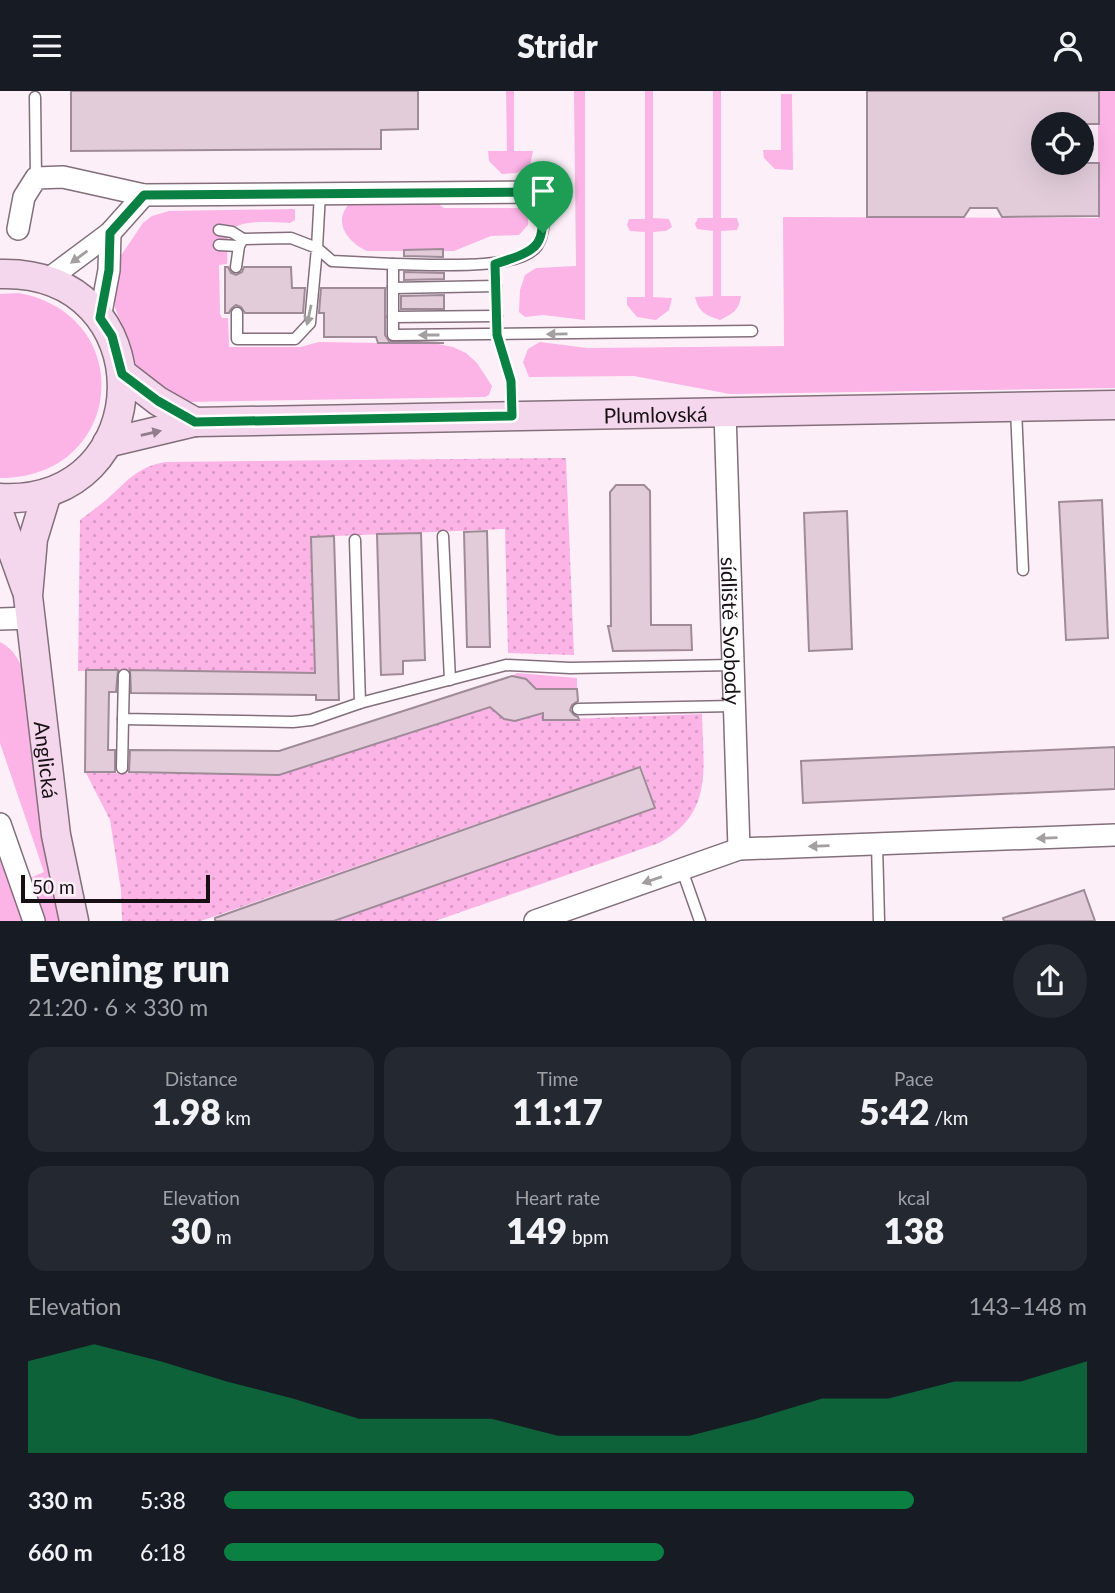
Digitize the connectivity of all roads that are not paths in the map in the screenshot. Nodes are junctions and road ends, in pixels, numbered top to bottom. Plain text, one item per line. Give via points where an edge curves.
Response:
1 (35, 97) dead end
2 (36, 178) junction
3 (542, 192) joint
4 (320, 193) junction
5 (144, 195) junction
6 (18, 229) dead end
7 (219, 230) dead end
8 (110, 233) junction
9 (241, 243) junction
10 (219, 245) dead end
11 (317, 248) junction
12 (393, 264) junction
13 (495, 264) junction
14 (236, 267) dead end
15 (0, 274) edge
16 (47, 280) junction
17 (496, 286) junction
18 (393, 288) junction
19 (237, 313) dead end
20 (497, 316) junction
21 (393, 317) junction
22 (100, 318) junction
23 (752, 331) dead end
24 (497, 335) junction
25 (122, 374) junction
26 (1115, 405) edge
27 (1016, 407) junction
28 (725, 412) junction
29 (512, 416) junction
30 (195, 422) junction
31 (107, 443) junction
32 (47, 492) junction
33 (0, 498) edge
34 (0, 516) edge
35 (443, 536) dead end
36 (355, 540) dead end
37 (1023, 570) dead end
38 (30, 607) junction
39 (0, 619) edge
40 (733, 665) junction
41 (124, 675) dead end
42 (450, 680) junction
43 (360, 703) junction
44 (734, 706) junction
45 (578, 709) dead end
46 (123, 719) junction
47 (122, 768) dead end
48 (0, 824) edge
49 (1115, 835) edge
50 (877, 844) junction
51 (739, 849) junction
52 (682, 870) junction
53 (34, 921) edge
54 (74, 921) edge
55 (535, 921) edge
56 (700, 921) edge
57 (878, 921) edge

1 - 2 lane
2 - 5 street via 63,177
2 - 6 street via 24,197
3 - 4 street
3 - 13 lane via 543,233 536,248
4 - 5 street
4 - 11 lane
5 - 8 street
7 - 9 lane via 232,232
8 -> 16 street
8 - 22 street
9 - 10 lane
9 - 11 lane via 291,238
9 - 14 lane
11 - 12 lane via 332,261
11 -> 19 lane via 310,323 295,338 237,339
12 - 13 lane
12 - 18 lane
13 - 17 lane
15 - 16 main road
16 - 22 main road via 77,295
17 - 18 lane
17 - 20 lane
18 - 21 lane
20 - 21 lane
20 - 24 lane
24 -> 21 lane via 393,335
22 - 25 main road via 112,336
23 -> 24 lane
24 - 29 lane via 511,381
25 - 30 main road
25 - 31 main road via 120,411
26 - 27 main road, Plumlovská
27 - 28 main road, Plumlovská
27 - 37 lane
28 - 29 main road, Plumlovská
28 - 40 street, sídliště Svobody
29 - 30 main road, Plumlovská
31 -> 30 main road, Plumlovská
31 - 32 main road via 81,473
32 - 33 main road
32 - 38 main road via 33,539
34 - 38 main road
35 - 42 lane
36 - 43 lane
38 - 39 street
38 - 54 main road, Anglická via 56,835
40 - 42 lane via 570,669 506,665
40 - 44 street, sídliště Svobody
41 - 46 lane
42 - 43 lane
43 - 46 lane via 293,722
44 - 45 lane
44 - 51 street, sídliště Svobody
46 - 47 lane
48 - 53 street
49 -> 50 street
50 -> 51 street
50 - 57 lane
51 - 52 street
52 -> 55 street
52 - 56 lane

